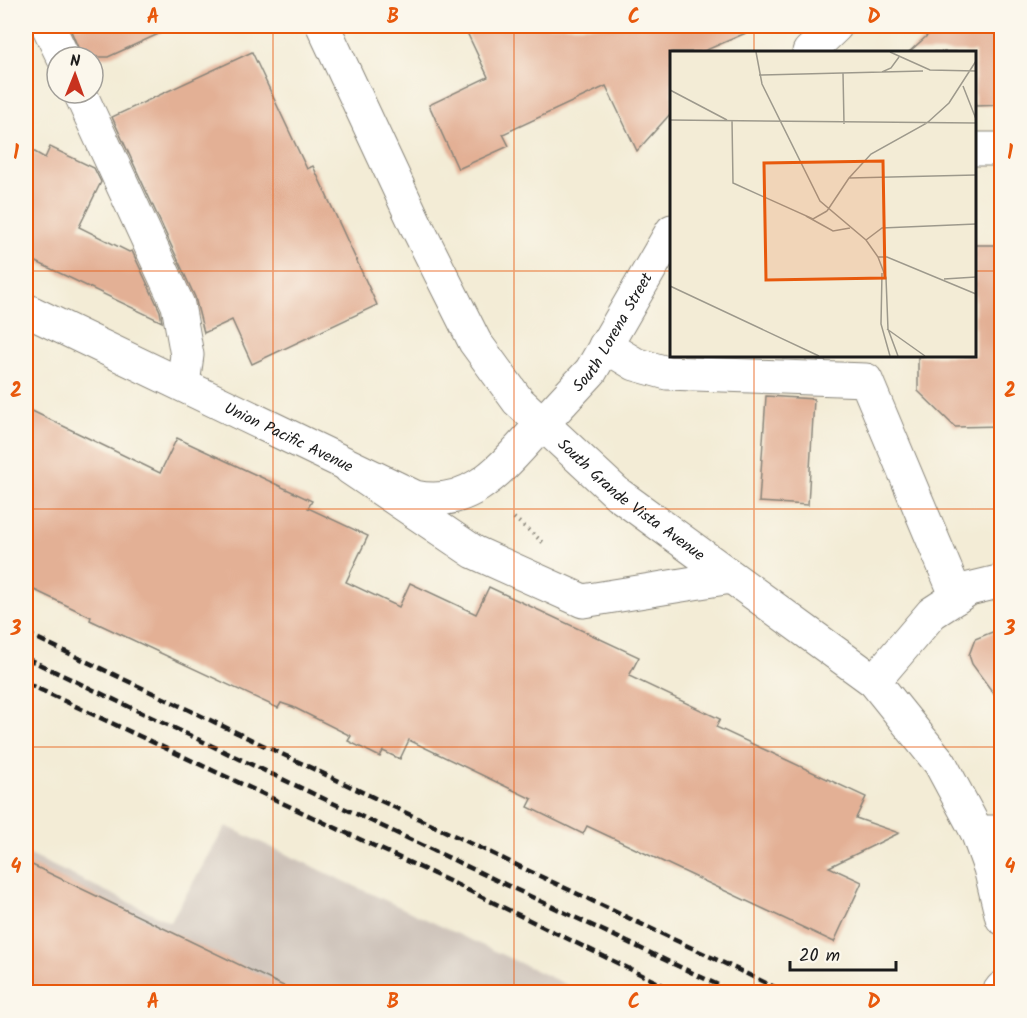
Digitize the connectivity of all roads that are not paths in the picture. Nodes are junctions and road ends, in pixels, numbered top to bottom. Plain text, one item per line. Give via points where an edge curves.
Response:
1 (48, 26) edge
2 (323, 26) edge
3 (836, 26) edge
4 (57, 45) edge
5 (810, 51) edge
6 (86, 105) edge
7 (976, 149) edge
8 (1002, 149) edge
9 (670, 234) edge
10 (26, 310) edge
11 (605, 346) junction
12 (183, 384) junction
13 (541, 425) junction
14 (350, 468) junction
15 (731, 577) junction
16 (1002, 581) edge
17 (957, 597) junction
18 (874, 681) junction
19 (989, 832) edge
20 (1002, 918) edge
21 (1002, 988) edge
22 (999, 993) edge

1 - 4 main road
2 - 13 main road, South Grande Vista Avenue via 475,342 518,401
3 - 5 main road
6 - 12 main road via 178,305 187,356
7 - 8 main road
9 - 11 main road, South Lorena Street
10 - 12 main road, Union Pacific Avenue
11 - 13 main road, South Lorena Street via 591,371
11 - 17 main road via 635,364 667,373 866,380
12 - 14 main road, Union Pacific Avenue
13 - 14 main road, Union Pacific Avenue via 497,472 461,496 445,501 416,497
13 - 15 main road, South Grande Vista Avenue via 618,494
14 - 15 main road via 474,552 583,601
15 - 18 main road, South Grande Vista Avenue
16 - 17 main road via 969,589
17 - 18 main road via 932,613
18 - 19 main road, South Grande Vista Avenue
19 - 20 main road, South Grande Vista Avenue via 990,868
21 - 22 main road

